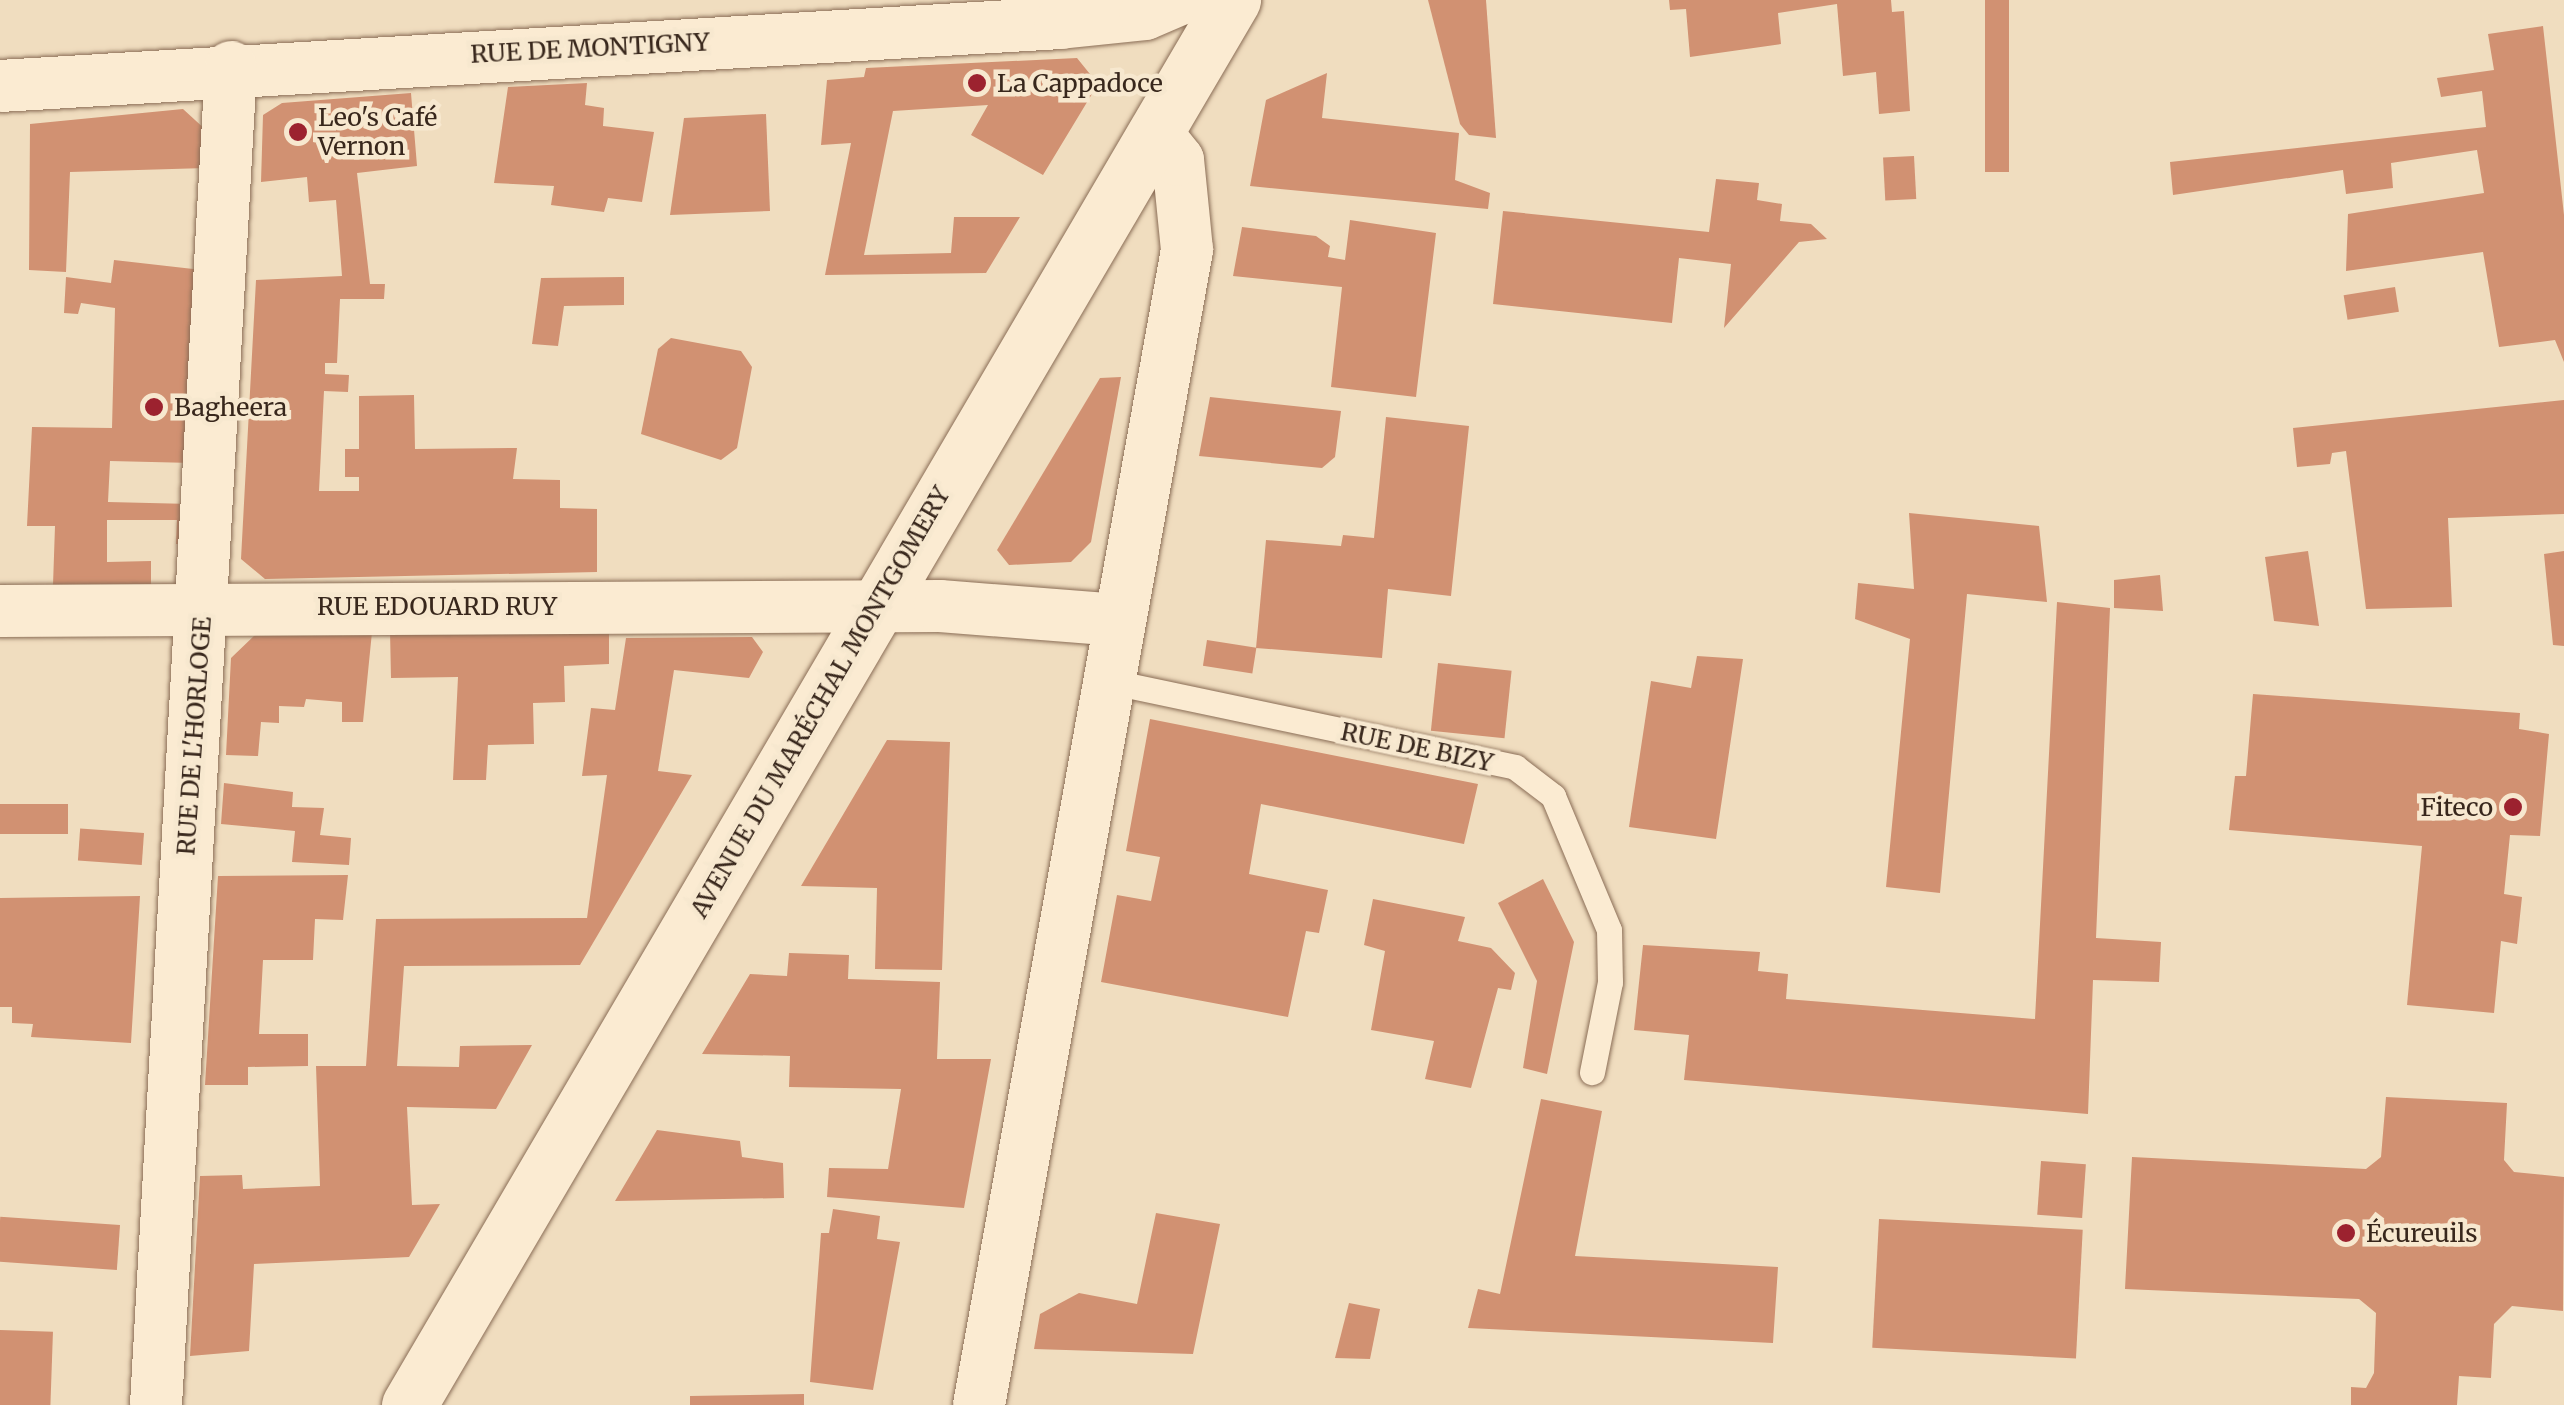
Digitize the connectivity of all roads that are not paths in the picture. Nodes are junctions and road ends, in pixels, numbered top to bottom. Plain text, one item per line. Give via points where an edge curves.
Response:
1 (1178, 0) edge
2 (1233, 0) edge
3 (231, 67) junction
4 (0, 86) edge
5 (1156, 133) junction
6 (202, 606) junction
7 (874, 607) junction
8 (0, 611) edge
9 (1118, 620) junction
10 (1108, 682) junction
11 (1592, 1072) dead end
12 (156, 1405) edge
13 (409, 1405) edge
14 (980, 1405) edge

1 - 3 street, RUE DE MONTIGNY via 1146,14 1060,23
2 - 5 main road, AVENUE DU MARÉCHAL MONTGOMERY
3 - 4 street, RUE DE MONTIGNY
3 - 6 street, RUE DE L'HORLOGE
5 - 7 main road, AVENUE DU MARÉCHAL MONTGOMERY
5 - 9 street via 1178,160 1187,250
6 - 7 street, RUE EDOUARD RUY
6 - 8 street, RUE EDOUARD RUY
6 - 12 street, RUE DE L'HORLOGE
7 - 9 street, RUE EDOUARD RUY
7 - 13 main road, AVENUE DU MARÉCHAL MONTGOMERY
9 - 10 street
10 - 11 lane, RUE DE BIZY via 1515,767 1553,796 1609,930 1610,982
10 - 14 street

